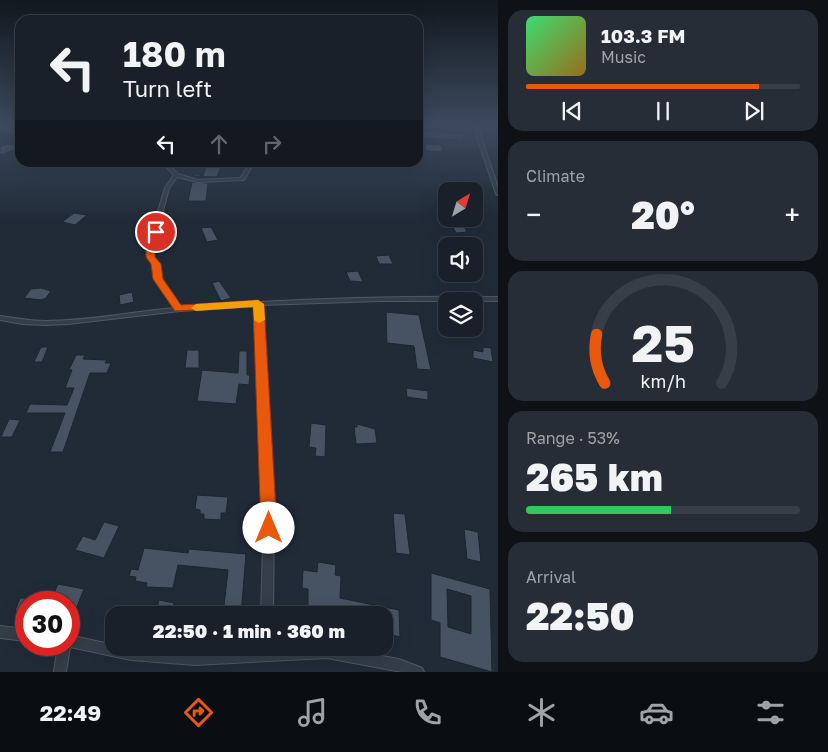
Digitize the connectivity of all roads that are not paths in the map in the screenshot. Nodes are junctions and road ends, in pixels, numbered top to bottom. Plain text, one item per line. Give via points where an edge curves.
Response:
1 (485, 156) edge
2 (169, 167) edge
3 (249, 167) edge
4 (176, 175) junction
5 (498, 194) edge
6 (498, 299) edge
7 (258, 304) junction
8 (178, 309) junction
9 (0, 318) edge
10 (267, 606) edge
11 (0, 632) edge
12 (15, 634) edge
13 (80, 643) edge
14 (105, 649) edge
15 (62, 656) edge
16 (157, 656) edge
17 (222, 656) edge
18 (351, 656) edge
19 (60, 672) edge
20 (418, 672) edge

1 - 5 street
2 - 4 street
3 - 4 street via 241,179 198,181
4 - 8 street via 167,188 150,257 156,264 158,279
6 - 7 street via 297,300
7 - 8 street
7 - 10 street via 269,510
8 - 9 street via 43,324
11 - 12 street
13 - 14 street
15 - 19 street
16 - 17 street via 195,659
18 - 20 street via 399,664

